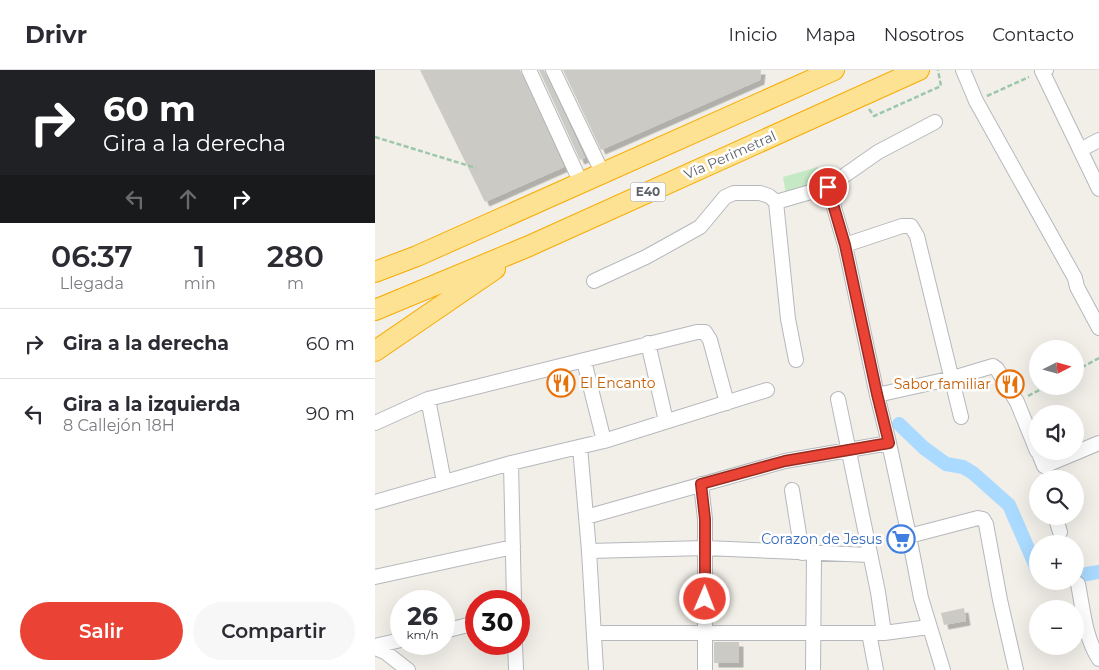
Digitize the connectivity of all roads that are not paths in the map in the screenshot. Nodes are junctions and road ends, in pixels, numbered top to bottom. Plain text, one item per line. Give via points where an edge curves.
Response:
1 (529, 70) edge
2 (553, 70) edge
3 (826, 70) edge
4 (834, 70) edge
5 (919, 70) edge
6 (963, 70) edge
7 (1044, 71) edge
8 (803, 84) junction
9 (935, 122) dead end
10 (1099, 140) edge
11 (1080, 150) junction
12 (603, 174) junction
13 (581, 183) junction
14 (828, 187) junction
15 (1099, 189) edge
16 (776, 202) junction
17 (845, 245) junction
18 (529, 246) junction
19 (417, 256) junction
20 (375, 263) edge
21 (375, 272) edge
22 (1075, 278) junction
23 (594, 280) dead end
24 (375, 310) edge
25 (1099, 312) edge
26 (1099, 328) edge
27 (648, 343) junction
28 (375, 351) edge
29 (795, 360) dead end
30 (584, 361) junction
31 (953, 378) junction
32 (767, 390) dead end
33 (877, 394) junction
34 (428, 399) junction
35 (838, 399) dead end
36 (727, 403) junction
37 (961, 417) dead end
38 (666, 421) junction
39 (375, 423) edge
40 (1029, 430) edge
41 (604, 441) junction
42 (889, 443) junction
43 (1099, 443) edge
44 (580, 447) junction
45 (849, 450) junction
46 (511, 463) junction
47 (1048, 470) edge
48 (444, 482) junction
49 (701, 484) junction
50 (792, 490) dead end
51 (375, 502) edge
52 (586, 516) junction
53 (1058, 525) edge
54 (1060, 532) dead end
55 (909, 536) junction
56 (513, 546) junction
57 (706, 548) junction
58 (589, 551) junction
59 (808, 553) junction
60 (870, 555) junction
61 (375, 577) edge
62 (514, 590) edge
63 (1079, 590) edge
64 (929, 627) junction
65 (595, 633) junction
66 (704, 633) junction
67 (813, 633) junction
68 (869, 633) junction
69 (884, 633) junction
70 (390, 643) edge
71 (375, 647) edge
72 (515, 655) edge
73 (1099, 659) edge
74 (408, 670) edge
75 (516, 670) edge
76 (596, 670) edge
77 (705, 670) edge
78 (813, 670) edge
79 (876, 670) edge
80 (943, 670) edge
81 (1016, 670) edge

1 - 13 street
2 - 12 street
3 - 8 street
4 - 8 highway, E40
5 - 18 highway, Vía Perimetral / E40
6 - 22 street via 976,101
7 - 11 street
8 - 12 highway, E40
9 - 14 street via 878,152
10 - 11 street
11 - 15 street
12 - 13 highway, E40
13 - 19 highway, E40
14 - 16 street
14 - 17 street
16 - 23 street via 760,193 734,193 725,197 700,227
16 - 29 street
17 - 31 street via 911,226 917,236
17 - 33 street
18 - 24 highway, Vía Perimetral / E40
18 - 28 highway
19 - 20 highway
19 - 21 highway, E40
22 - 25 street via 1084,284
22 - 26 street
27 - 30 street
27 - 36 street via 697,332 707,333
27 - 38 street
30 - 34 street
30 - 41 street
31 - 33 street
31 - 37 street
31 - 40 street via 993,366 1017,402
32 - 36 street
33 - 42 street
34 - 39 street
34 - 48 street
35 - 45 street
36 - 38 street
38 - 41 street
41 - 44 street
42 - 45 street
42 - 55 street
43 - 47 street
44 - 46 street
44 - 52 street
45 - 49 street via 785,461
45 - 60 street
46 - 48 street
46 - 56 street
48 - 51 street
49 - 52 street
49 - 57 street
50 - 59 street
52 - 58 street
53 - 54 street
55 - 64 street
55 - 81 street via 978,518 987,524
56 - 61 street
56 - 62 street
57 - 58 street
57 - 59 street
57 - 66 street
58 - 65 street
59 - 60 street
59 - 67 street
60 - 69 street
63 - 73 street via 1085,622
64 - 69 street
64 - 80 street
65 - 66 street
65 - 76 street
66 - 67 street
66 - 77 street
67 - 68 street
67 - 78 street
68 - 69 street
68 - 79 street
70 - 71 street
71 - 74 street
72 - 75 street

